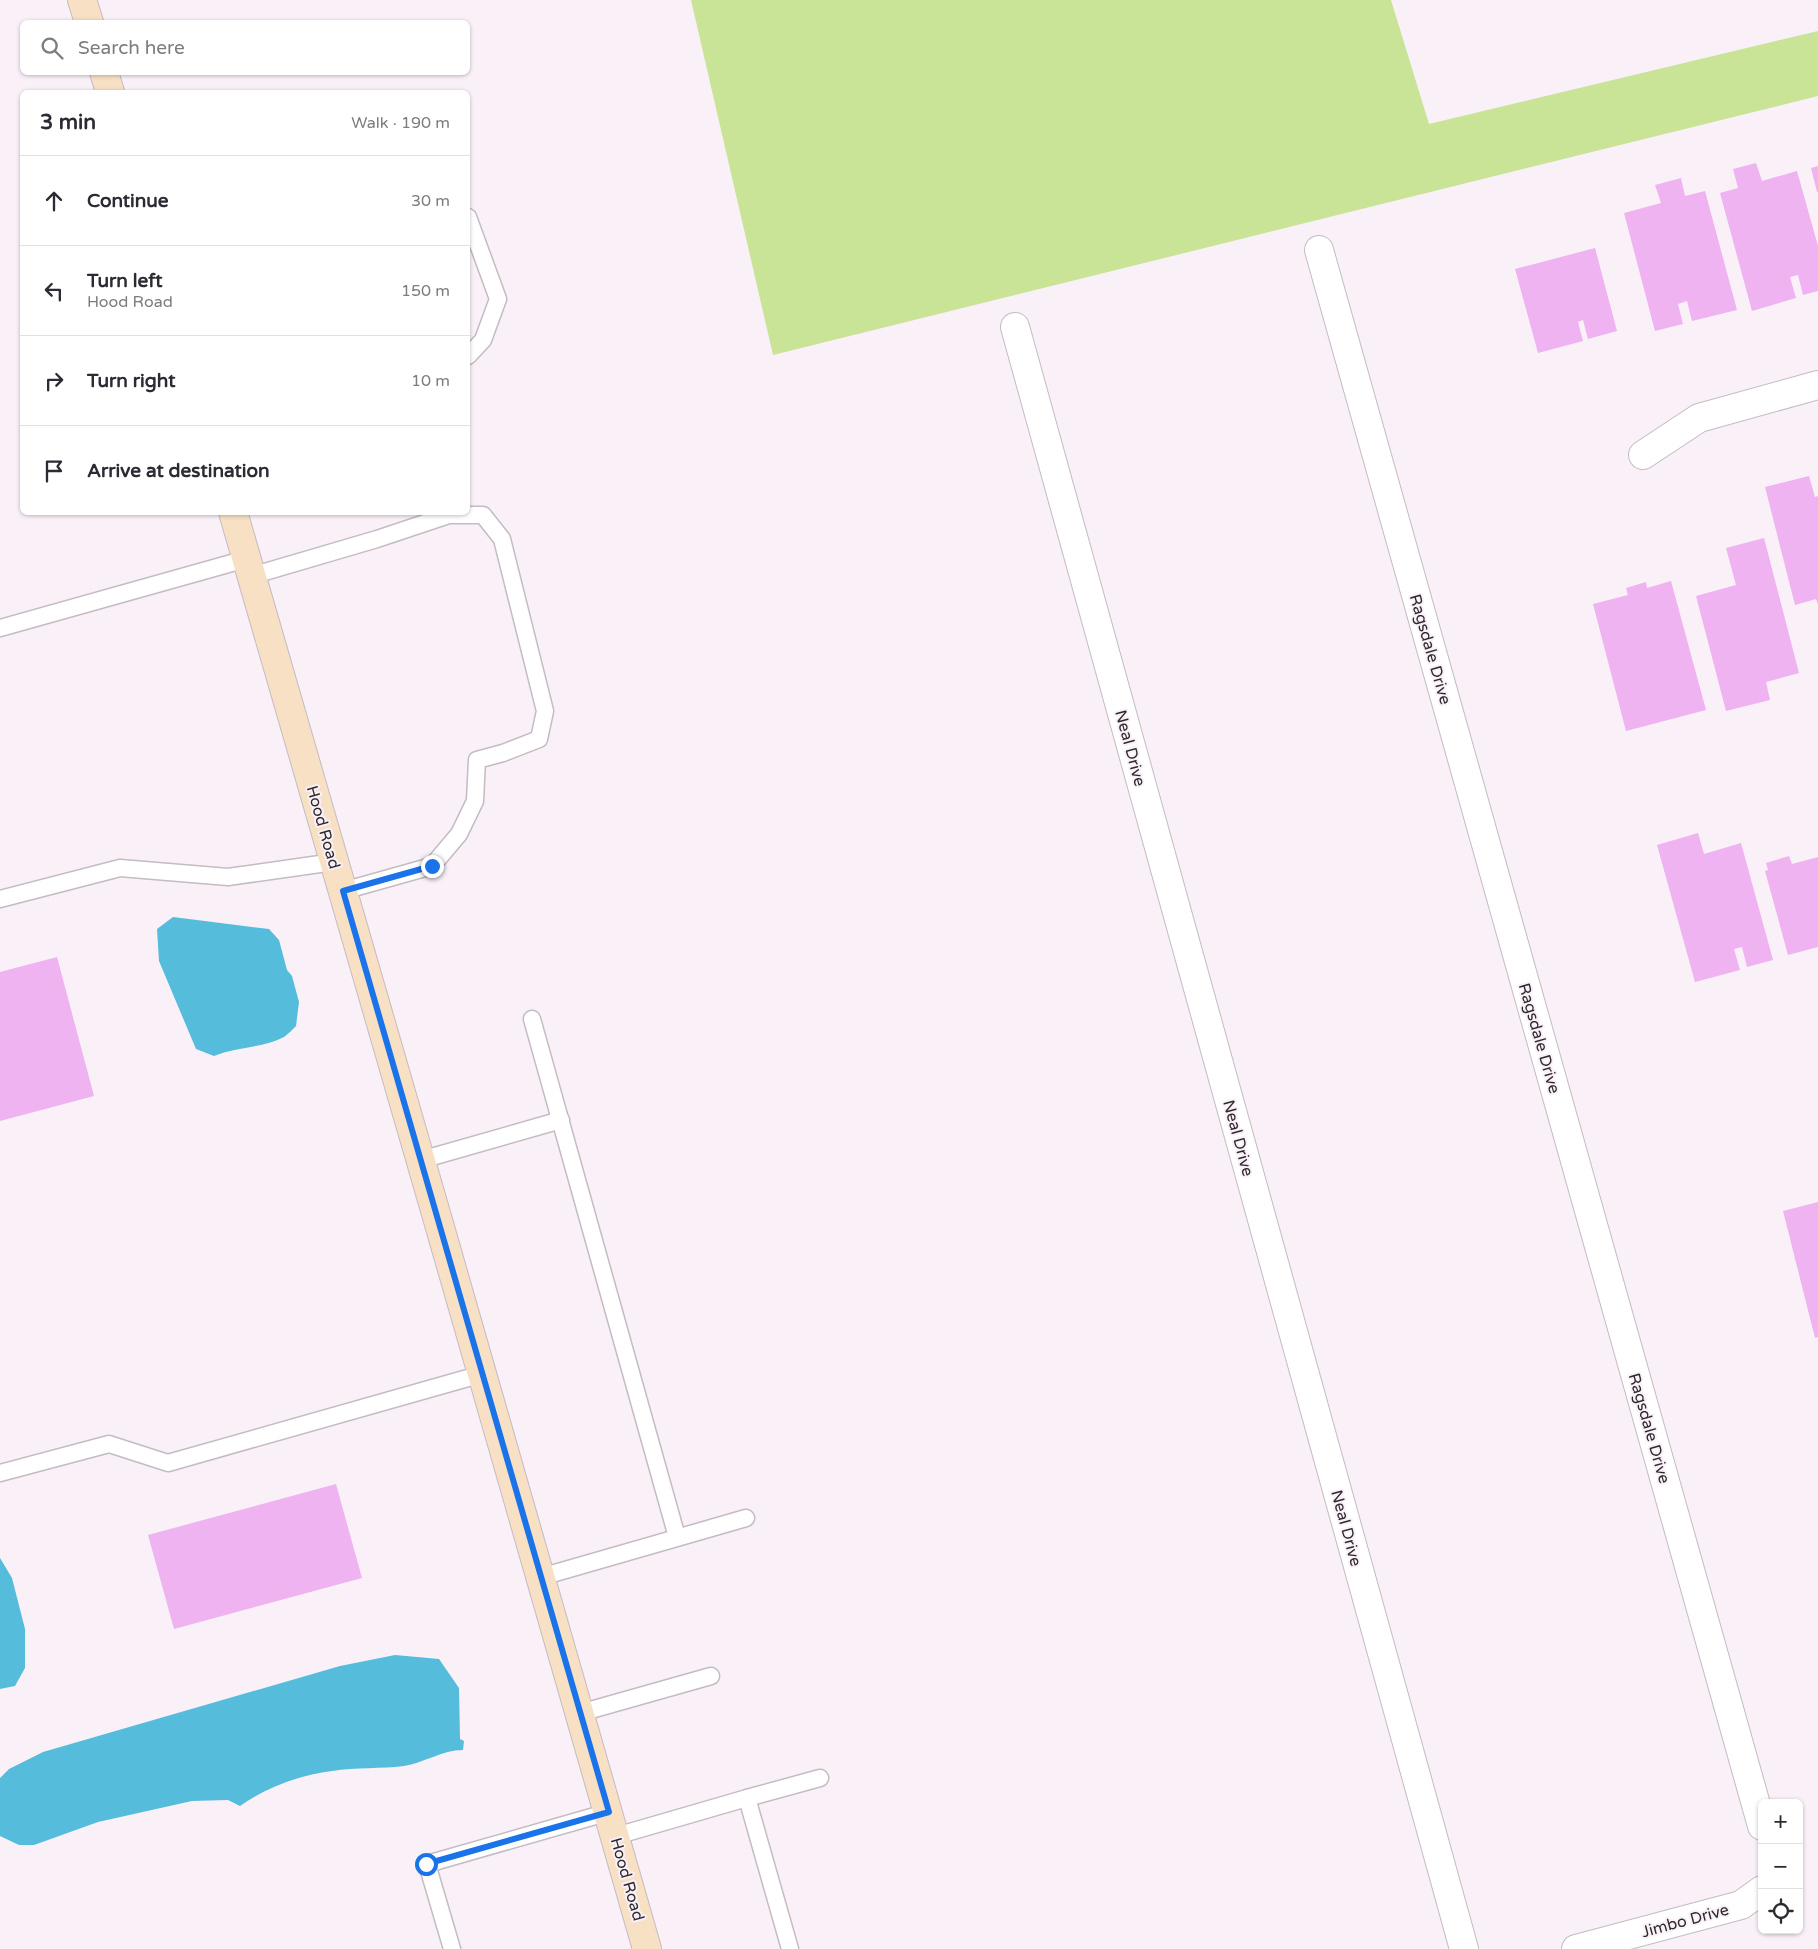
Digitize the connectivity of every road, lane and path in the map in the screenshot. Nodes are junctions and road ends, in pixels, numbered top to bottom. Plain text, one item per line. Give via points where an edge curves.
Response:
1 (82, 0) edge
2 (88, 20) edge
3 (105, 75) edge
4 (109, 90) edge
5 (470, 222) edge
6 (1319, 250) dead end
7 (1015, 327) dead end
8 (470, 354) edge
9 (1818, 385) edge
10 (1643, 455) dead end
11 (234, 515) edge
12 (248, 568) junction
13 (0, 628) edge
14 (334, 862) junction
15 (343, 891) junction
16 (0, 899) edge
17 (532, 1019) dead end
18 (561, 1120) junction
19 (421, 1160) junction
20 (482, 1374) junction
21 (0, 1473) edge
22 (746, 1518) dead end
23 (677, 1537) junction
24 (541, 1576) junction
25 (711, 1676) dead end
26 (580, 1713) junction
27 (820, 1778) dead end
28 (747, 1798) junction
29 (1758, 1812) edge
30 (612, 1824) junction
31 (1758, 1893) edge
32 (452, 1949) edge
33 (647, 1949) edge
34 (790, 1949) edge
35 (1464, 1949) edge
36 (1576, 1949) edge

1 - 2 street
3 - 4 street
5 - 8 lane via 498,299 483,340
6 - 29 street, Ragsdale Drive
7 - 35 street, Neal Drive
9 - 10 street via 1699,418
11 - 12 street, Hood Road
12 - 13 lane
12 - 14 street, Hood Road
12 - 15 lane via 377,539 450,515 483,515 502,539 545,711 539,740 477,760 475,801 459,834 432,866
14 - 15 street, Hood Road
14 - 16 lane via 228,877 120,868
15 - 19 street, Hood Road
17 - 18 lane
18 - 19 lane
18 - 23 lane
19 - 20 street, Hood Road
20 - 21 lane via 168,1463 109,1444
20 - 24 street, Hood Road
22 - 23 lane
23 - 24 lane
24 - 26 street, Hood Road
25 - 26 lane
26 - 30 street, Hood Road
27 - 28 lane
28 - 30 lane
28 - 34 lane
30 - 32 lane via 426,1864
30 - 33 street, Hood Road
31 - 36 street, Jimbo Drive via 1741,1905

